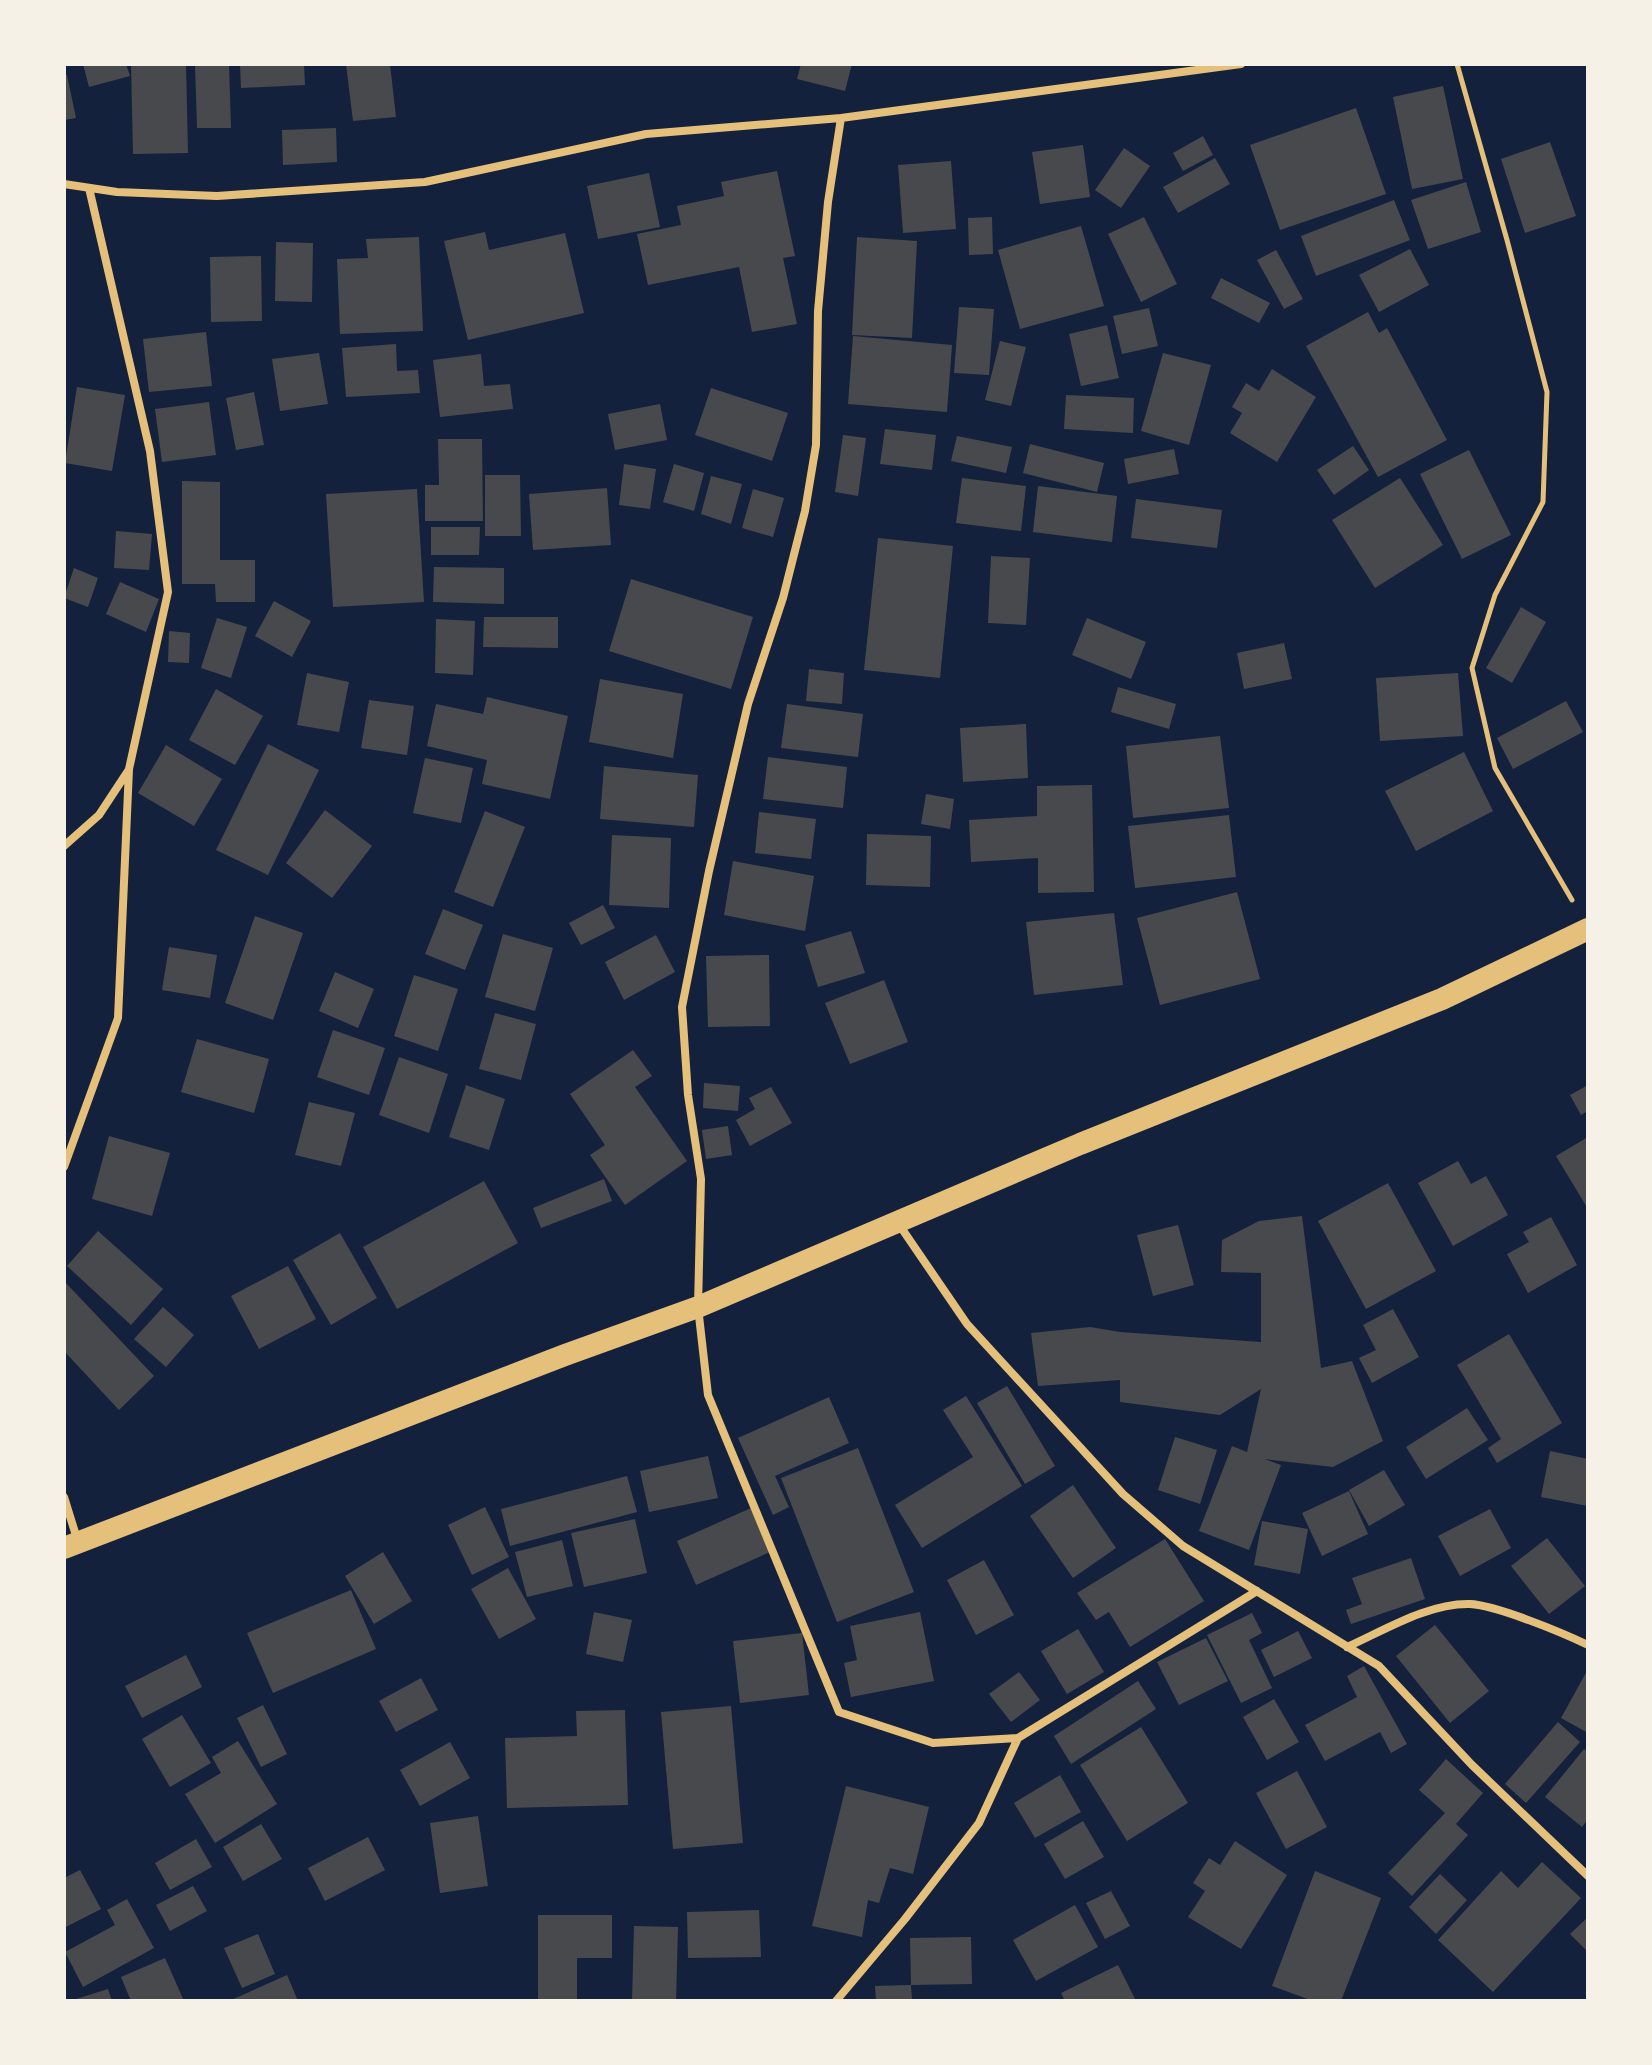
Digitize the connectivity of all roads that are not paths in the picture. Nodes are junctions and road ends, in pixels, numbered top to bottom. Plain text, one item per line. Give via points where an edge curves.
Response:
1 (1241, 64) edge
2 (841, 118) junction
3 (64, 184) edge
4 (89, 188) junction
5 (129, 769) junction
6 (64, 846) edge
7 (1588, 929) edge
8 (64, 1167) edge
9 (897, 1221) junction
10 (698, 1307) junction
11 (64, 1497) edge
12 (71, 1545) edge
13 (1257, 1591) junction
14 (1588, 1645) edge
15 (1347, 1647) junction
16 (1018, 1738) junction
17 (1588, 1876) edge
18 (836, 2001) edge

1 - 2 street
2 - 4 street via 646,134 425,182 217,196
2 - 10 street via 818,311 816,445 805,511 748,704 682,1007 701,1179
3 - 4 street
4 - 5 street via 150,451 168,592
5 - 6 street via 99,815
5 - 8 street via 118,1018
7 - 9 highway via 1442,999
9 - 10 highway
9 - 13 street via 967,1324 1123,1494 1183,1546
10 - 12 highway
10 - 16 street via 708,1395 839,1712 933,1743
11 - 12 street
13 - 15 street
13 - 16 street
14 - 15 street via 1494,1608 1470,1604 1422,1614
15 - 17 street via 1394,1680 1472,1765
16 - 18 street via 979,1823

